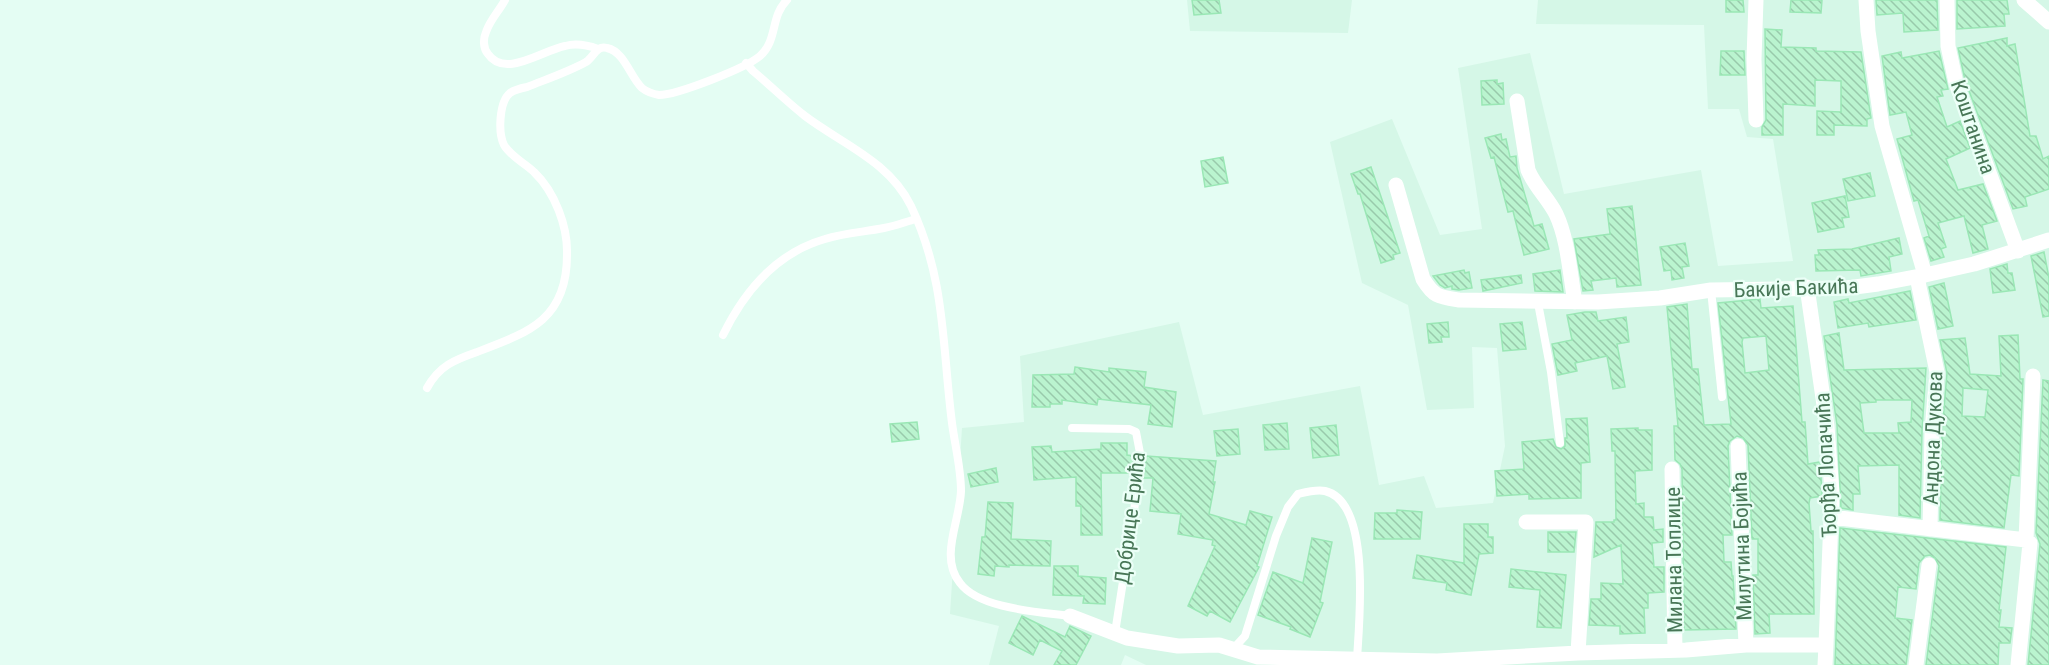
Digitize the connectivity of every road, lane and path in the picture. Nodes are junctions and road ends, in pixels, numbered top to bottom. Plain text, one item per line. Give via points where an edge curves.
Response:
1 (505, 0) edge
2 (787, 0) edge
3 (1756, 0) edge
4 (1866, 0) edge
5 (1947, 0) edge
6 (2024, 0) edge
7 (2049, 22) edge
8 (598, 49) junction
9 (747, 63) junction
10 (1517, 101) dead end
11 (1756, 120) dead end
12 (1396, 185) dead end
13 (916, 219) junction
14 (2049, 240) edge
15 (2018, 250) junction
16 (1921, 276) junction
17 (1807, 287) junction
18 (1711, 290) junction
19 (1575, 302) junction
20 (1538, 303) junction
21 (723, 335) dead end
22 (2033, 376) dead end
23 (428, 388) dead end
24 (1722, 397) dead end
25 (1072, 428) dead end
26 (1560, 442) dead end
27 (1738, 446) dead end
28 (1672, 469) dead end
29 (1831, 517) junction
30 (1526, 522) dead end
31 (1930, 530) junction
32 (2026, 540) junction
33 (1929, 565) dead end
34 (1071, 616) joint
35 (1115, 633) junction
36 (1746, 645) junction
37 (1826, 645) junction
38 (1233, 648) junction
39 (1578, 653) junction
40 (1667, 655) edge
41 (1357, 659) junction
42 (1436, 663) edge
43 (1825, 665) edge
44 (1916, 665) edge
45 (2018, 665) edge

1 - 8 lane via 483,43 498,63 513,64 565,46
2 - 9 lane via 777,15 765,51
3 - 11 street
4 - 16 street, Андона Дукова via 1882,126
5 - 15 street, Коштанина via 1948,46 1956,83
6 - 7 street
8 - 9 lane via 615,51 642,88 660,95
8 - 23 lane via 587,61 510,93 500,121 505,146 542,182 560,216 567,254 560,300 524,333 445,365
9 - 13 lane via 805,116 888,174 904,194
10 - 19 street via 1528,170 1562,227
12 - 20 street, Бакије Бакића via 1423,279 1432,292 1459,300
13 - 21 lane via 822,240 787,256 747,295
13 - 34 lane via 939,290 959,462 961,490 950,560 965,590 982,600
14 - 15 street, Бакије Бакића
15 - 16 street, Бакије Бакића
16 - 17 street, Бакије Бакића via 1847,288
16 - 31 street, Андона Дукова via 1937,372
17 - 18 street, Бакије Бакића
17 - 29 street, Ђорђа Лопачића via 1827,426
18 - 19 street, Бакије Бакића via 1660,298
18 - 24 lane
19 - 20 street, Бакије Бакића
20 - 26 lane
22 - 32 street
25 - 35 lane, Добрице Ерића via 1130,429 1139,441 1137,491
27 - 36 street, Милутина Бојића
28 - 40 street, Милана Топлице
29 - 31 street
29 - 37 street, Ђорђа Лопачића
30 - 39 street via 1586,522
31 - 32 street
32 - 45 street via 2031,546
33 - 44 street
34 - 35 street
35 - 38 street via 1161,644
36 - 37 street
36 - 40 street
37 - 43 street, Ђорђа Лопачића
38 - 41 street via 1258,657
38 - 41 lane via 1245,636 1288,507 1298,494 1326,491 1349,512 1356,532
39 - 40 street
39 - 42 street
41 - 42 street

